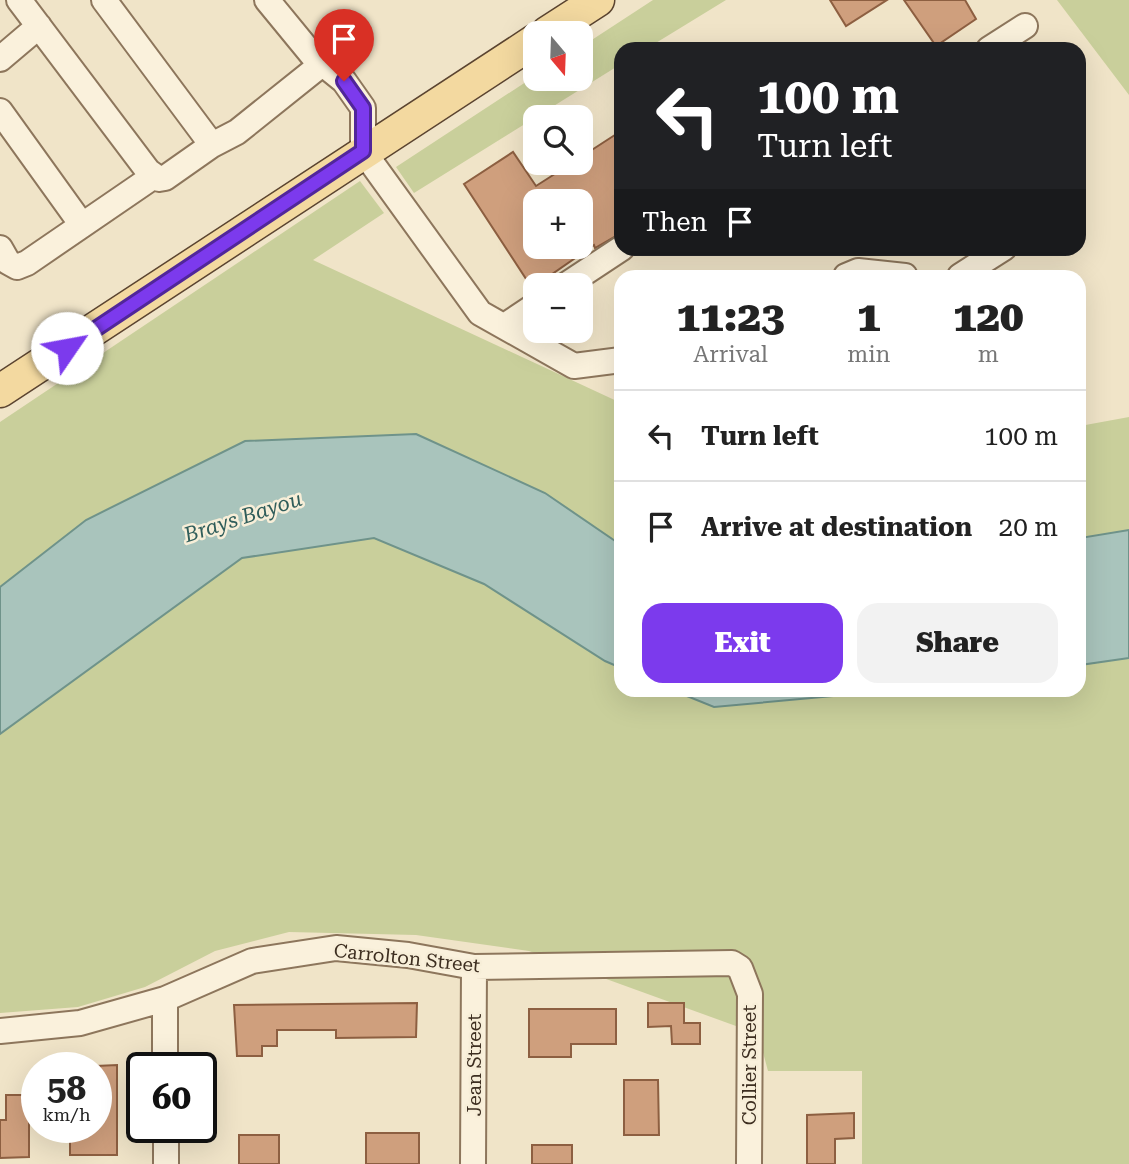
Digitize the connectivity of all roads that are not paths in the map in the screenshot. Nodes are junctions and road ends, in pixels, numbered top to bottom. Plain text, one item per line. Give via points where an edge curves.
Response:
1 (19, 0) edge
2 (104, 0) edge
3 (267, 0) edge
4 (598, 0) edge
5 (566, 21) edge
6 (39, 26) junction
7 (1025, 26) dead end
8 (1000, 42) edge
9 (523, 48) edge
10 (0, 59) edge
11 (322, 64) junction
12 (0, 111) edge
13 (212, 145) junction
14 (363, 151) junction
15 (154, 176) junction
16 (82, 225) junction
17 (0, 248) edge
18 (614, 253) edge
19 (991, 256) edge
20 (969, 270) edge
21 (584, 273) edge
22 (523, 314) edge
23 (506, 325) junction
24 (614, 362) edge
25 (0, 391) edge
26 (474, 967) junction
27 (740, 968) joint
28 (165, 999) junction
29 (0, 1031) edge
30 (165, 1052) edge
31 (166, 1143) edge
32 (166, 1164) edge
33 (473, 1164) edge
34 (749, 1164) edge

1 - 6 street
2 - 13 street
3 - 11 street
4 - 5 main road
6 - 10 street
6 - 15 street
7 - 8 street
9 - 14 main road
11 - 13 street via 237,132
11 - 14 street via 344,81 363,108
12 - 16 street
13 - 15 street via 165,178
14 - 23 street via 480,313
14 - 25 main road
15 - 16 street
16 - 17 street via 17,267
18 - 21 street
19 - 20 street
22 - 23 street
23 - 24 street via 574,366
26 - 27 street, Carrolton Street via 715,962
26 - 28 street, Carrolton Street via 336,948 252,961
26 - 33 street, Jean Street
27 - 34 street, Collier Street via 750,994
28 - 29 street, Carrolton Street via 80,1023
28 - 30 street
31 - 32 street

